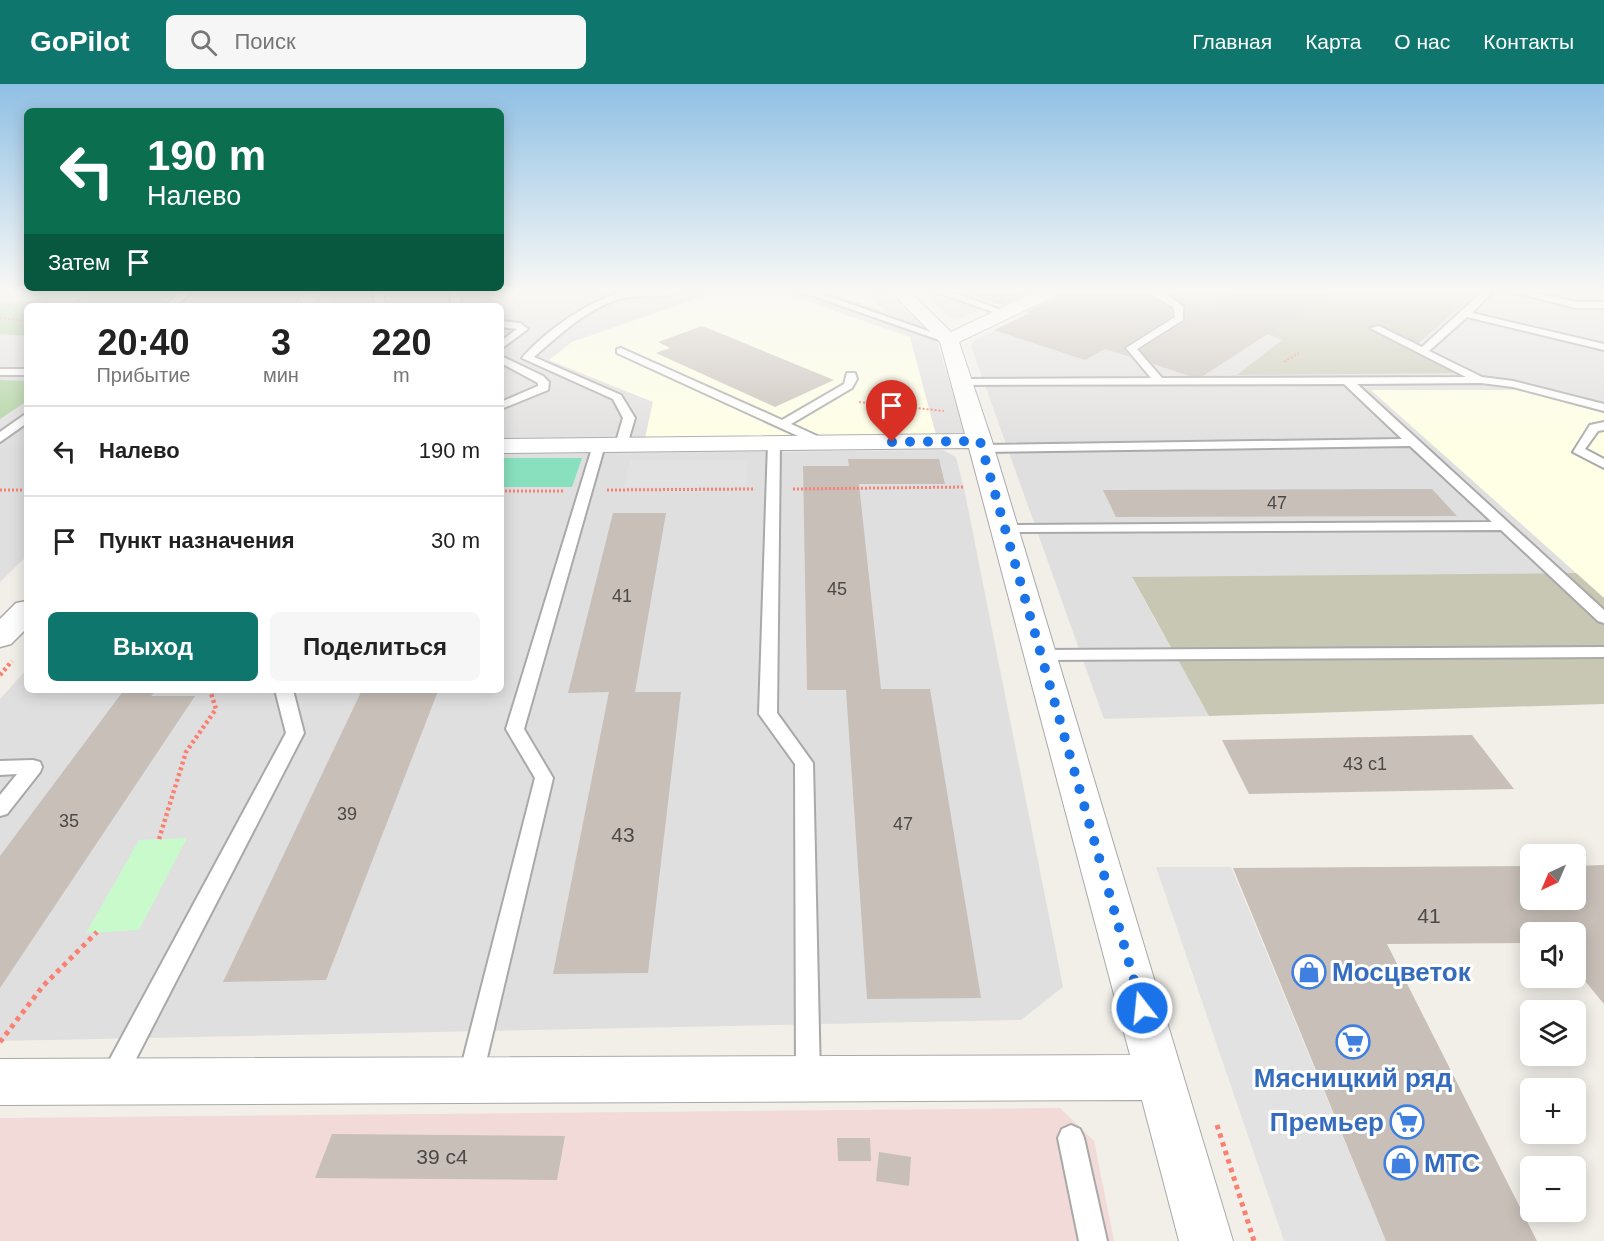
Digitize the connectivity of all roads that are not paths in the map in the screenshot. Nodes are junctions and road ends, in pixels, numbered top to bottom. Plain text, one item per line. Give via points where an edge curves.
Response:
1 (541, 345) edge
2 (950, 345) edge
3 (1136, 345) edge
4 (1410, 345) edge
5 (1430, 345) edge
6 (621, 351) dead end
7 (1423, 351) junction
8 (504, 361) edge
9 (0, 372) edge
10 (24, 372) edge
11 (851, 375) dead end
12 (1346, 380) junction
13 (1481, 380) junction
14 (1159, 381) junction
15 (961, 382) junction
16 (504, 405) edge
17 (1604, 408) edge
18 (24, 419) edge
19 (1604, 426) edge
20 (778, 434) junction
21 (0, 438) edge
22 (1412, 442) junction
23 (610, 445) junction
24 (981, 445) junction
25 (504, 446) edge
26 (1604, 464) edge
27 (1504, 526) junction
28 (1005, 530) junction
29 (24, 613) edge
30 (1604, 618) edge
31 (0, 637) edge
32 (1604, 652) edge
33 (1041, 655) junction
34 (285, 693) edge
35 (0, 768) edge
36 (0, 810) edge
37 (1161, 1077) junction
38 (808, 1078) junction
39 (469, 1080) junction
40 (111, 1081) junction
41 (0, 1082) edge
42 (1071, 1138) dead end
43 (1093, 1241) edge
44 (1206, 1241) edge

1 - 23 lane via 527,358 616,396 629,418
2 - 15 street
3 - 14 lane via 1131,348
4 - 7 lane
5 - 7 lane
6 - 20 lane
7 - 13 lane
8 - 16 lane via 544,382 544,388
9 - 10 lane
11 - 20 lane via 848,386
12 - 13 lane
12 - 14 lane
12 - 22 lane
13 - 17 lane via 1513,384
14 - 15 lane
15 - 24 street
18 - 21 lane
19 - 26 lane via 1594,428 1579,448 1584,456
20 - 23 street
20 - 24 street via 822,443
20 - 38 lane via 768,714 804,763
22 - 24 lane
22 - 27 lane
23 - 25 street
23 - 39 lane via 586,490 515,729 544,778
24 - 28 street
27 - 28 lane
27 - 30 lane
28 - 33 street
29 - 31 street
32 - 33 lane
33 - 37 street
34 - 40 lane via 295,733
35 - 36 lane via 33,767
37 - 38 street
37 - 44 street
38 - 39 street
39 - 40 street
40 - 41 street
42 - 43 lane

